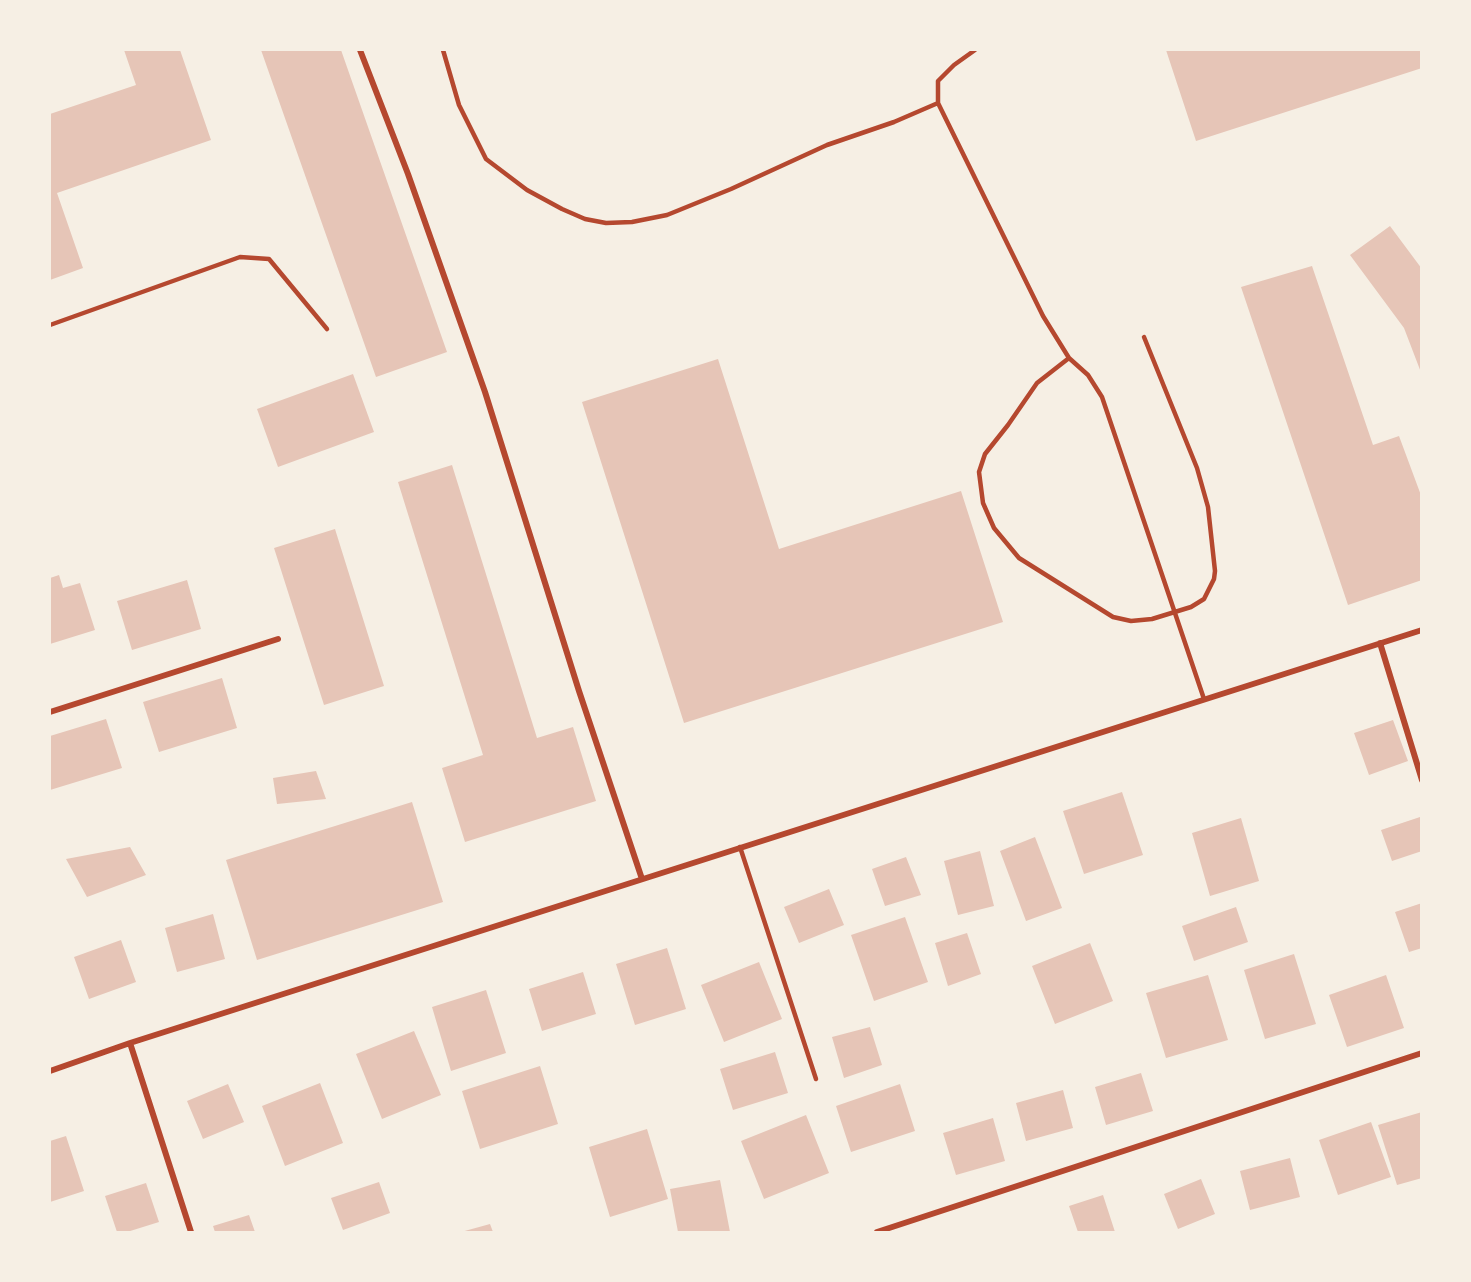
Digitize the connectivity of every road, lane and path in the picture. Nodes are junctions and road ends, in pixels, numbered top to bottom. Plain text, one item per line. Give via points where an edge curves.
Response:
1 (360, 50) edge
2 (443, 50) edge
3 (975, 50) edge
4 (938, 103) junction
5 (50, 325) edge
6 (327, 329) dead end
7 (1143, 337) dead end
8 (1070, 358) junction
9 (1176, 612) junction
10 (1422, 630) edge
11 (278, 639) dead end
12 (1380, 643) junction
13 (1204, 699) junction
14 (50, 712) edge
15 (1422, 780) edge
16 (740, 848) junction
17 (642, 879) junction
18 (130, 1042) junction
19 (1422, 1053) edge
20 (50, 1071) edge
21 (816, 1079) dead end
22 (191, 1233) edge
23 (877, 1233) edge

1 - 17 street via 485,392
2 - 4 lane via 459,105 486,159 527,190 561,209 606,223 667,215 827,145
3 - 4 lane via 938,81
4 - 8 lane via 1016,264
5 - 6 lane via 240,257 269,259
7 - 9 lane via 1197,468 1208,507 1214,579 1204,598 1191,608
8 - 9 lane via 1102,396
8 - 9 lane via 1037,383 985,454 979,472 983,503 994,528 1019,558 1113,617 1131,621
9 - 13 lane
10 - 12 street
11 - 14 street
12 - 13 street
12 - 15 street
13 - 16 street
16 - 17 street
16 - 21 lane
17 - 18 street
18 - 20 street
18 - 22 street
19 - 23 street

